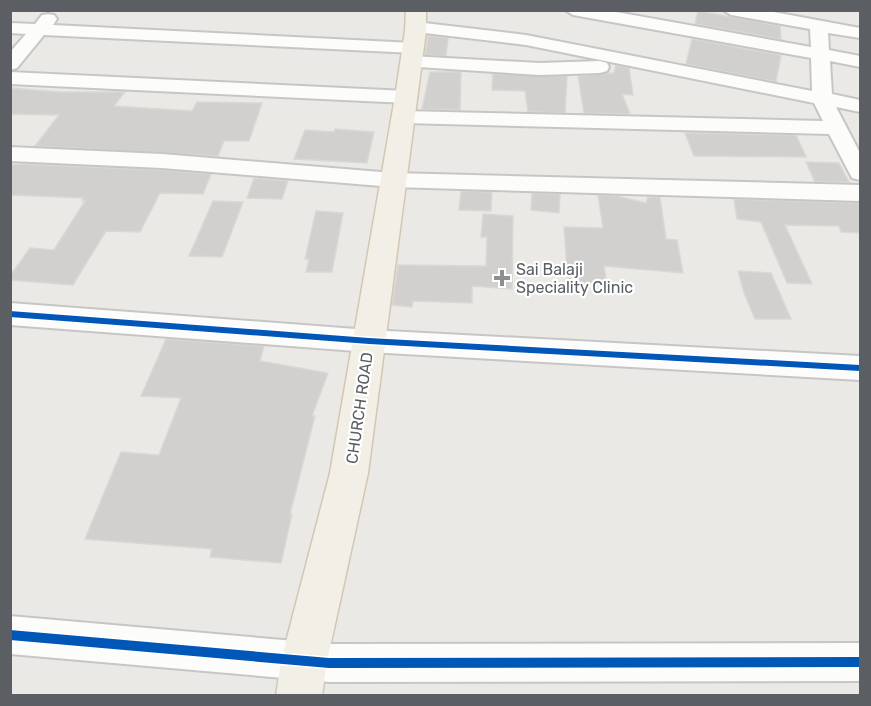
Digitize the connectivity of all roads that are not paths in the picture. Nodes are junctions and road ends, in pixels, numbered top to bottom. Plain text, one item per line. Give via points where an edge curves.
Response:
1 (56, 10) edge
2 (573, 10) edge
3 (731, 10) edge
4 (819, 26) junction
5 (10, 28) edge
6 (413, 28) edge
7 (40, 29) junction
8 (861, 33) edge
9 (820, 55) junction
10 (861, 61) edge
11 (10, 64) edge
12 (651, 66) junction
13 (10, 78) edge
14 (822, 99) junction
15 (861, 106) edge
16 (405, 107) junction
17 (837, 128) junction
18 (10, 154) edge
19 (861, 172) edge
20 (393, 180) junction
21 (861, 193) edge
22 (10, 314) edge
23 (369, 341) junction
24 (861, 368) edge
25 (10, 635) edge
26 (861, 662) edge
27 (301, 678) edge

1 - 7 street
2 - 9 street
3 - 4 street
4 - 8 street
4 - 9 street
5 - 7 street
6 - 7 street
6 - 12 street via 526,40
6 - 12 street via 540,69
6 - 16 main road, CHURCH ROAD
7 - 11 street
9 - 10 street
9 - 14 street
12 - 14 street
13 - 16 street
14 - 15 street
14 - 17 street
16 - 17 street via 535,122
16 - 20 main road, CHURCH ROAD
17 - 19 street
18 - 20 street via 162,161
20 - 21 street
20 - 23 main road, CHURCH ROAD
22 - 23 street
23 - 24 street
23 - 27 main road, CHURCH ROAD via 349,473
25 - 27 street
26 - 27 street via 329,663

